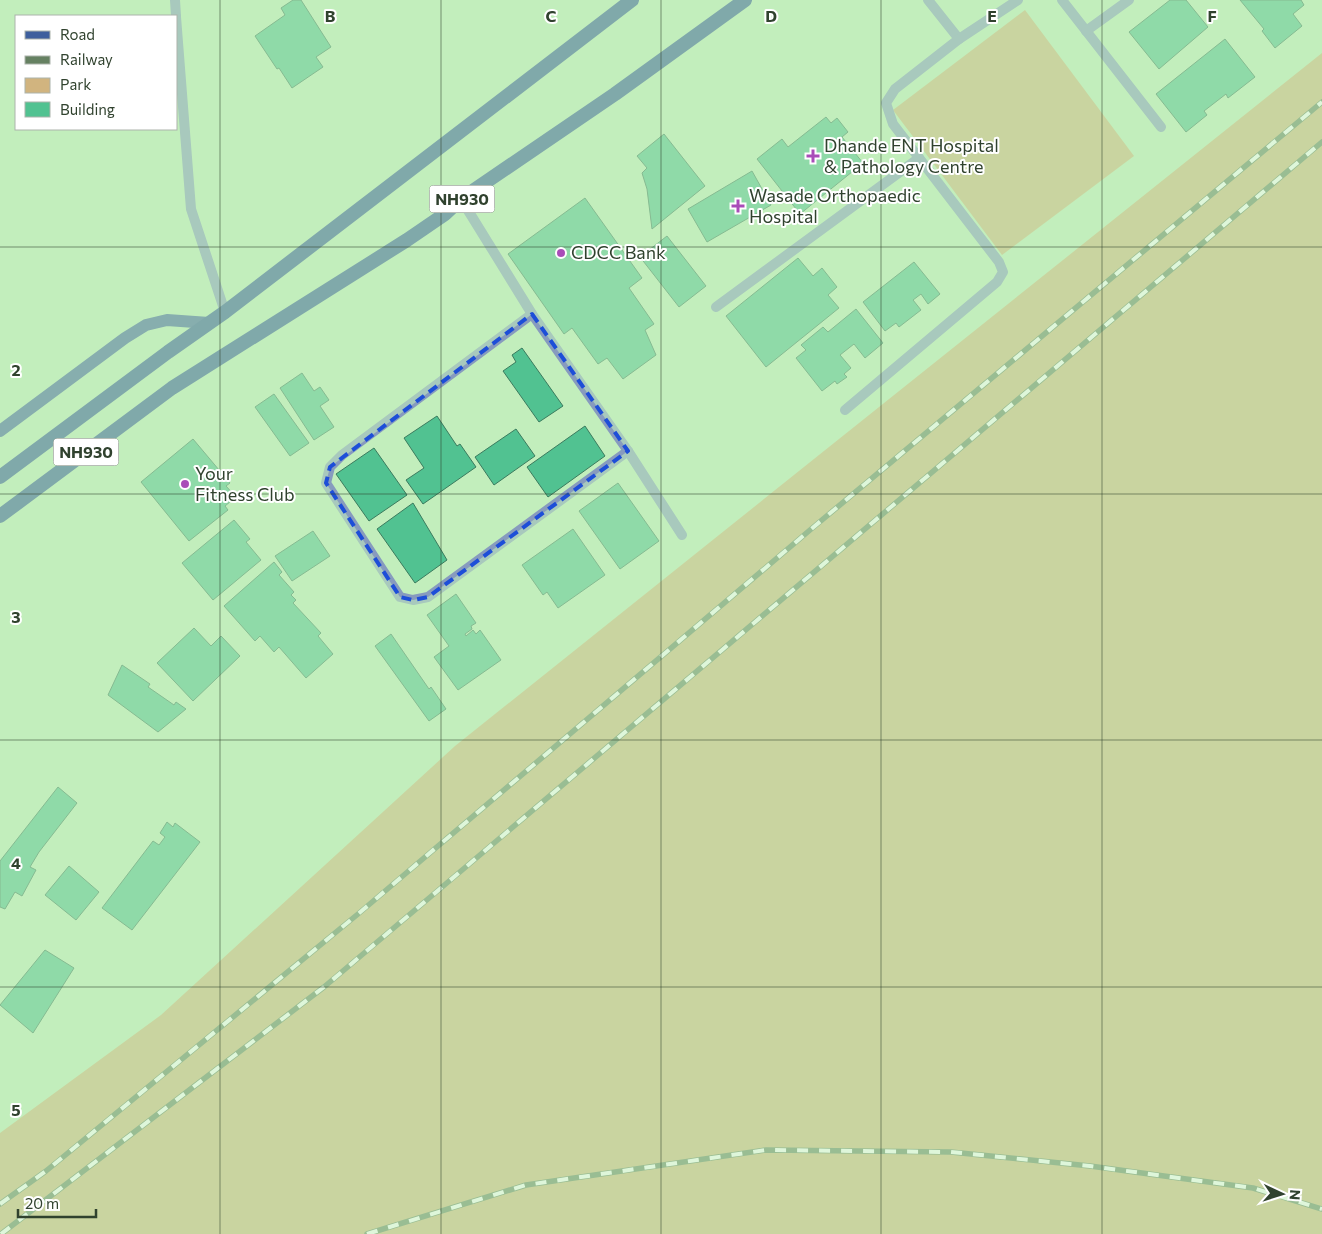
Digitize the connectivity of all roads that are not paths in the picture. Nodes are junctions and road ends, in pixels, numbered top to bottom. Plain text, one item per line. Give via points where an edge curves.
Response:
1 (175, 0) edge
2 (632, 0) edge
3 (745, 0) edge
4 (928, 0) edge
5 (1018, 0) edge
6 (1062, 0) edge
7 (1129, 0) edge
8 (176, 15) edge
9 (1086, 32) junction
10 (959, 39) junction
11 (178, 44) edge
12 (1160, 127) dead end
13 (919, 158) junction
14 (461, 199) junction
15 (716, 307) dead end
16 (225, 312) junction
17 (532, 314) junction
18 (208, 323) junction
19 (845, 410) dead end
20 (0, 431) edge
21 (628, 451) junction
22 (0, 477) edge
23 (0, 516) edge
24 (682, 535) dead end

1 - 8 street
2 - 16 highway, NH930
3 - 14 highway, NH930
4 - 10 street
5 - 10 street
6 - 9 street
7 - 9 street
9 - 12 street
10 - 13 street via 895,89 886,103 893,124
11 - 16 street via 190,209
13 - 15 street
13 - 19 street via 999,262 1003,272 996,282
14 - 17 street
14 - 23 highway, NH930 via 407,240 172,388
16 - 18 highway, NH930
17 - 21 street
17 - 21 street via 330,467 326,484 400,597 413,600 428,596
18 - 20 main road via 167,320 146,325
18 - 22 highway, NH930
21 - 24 street

